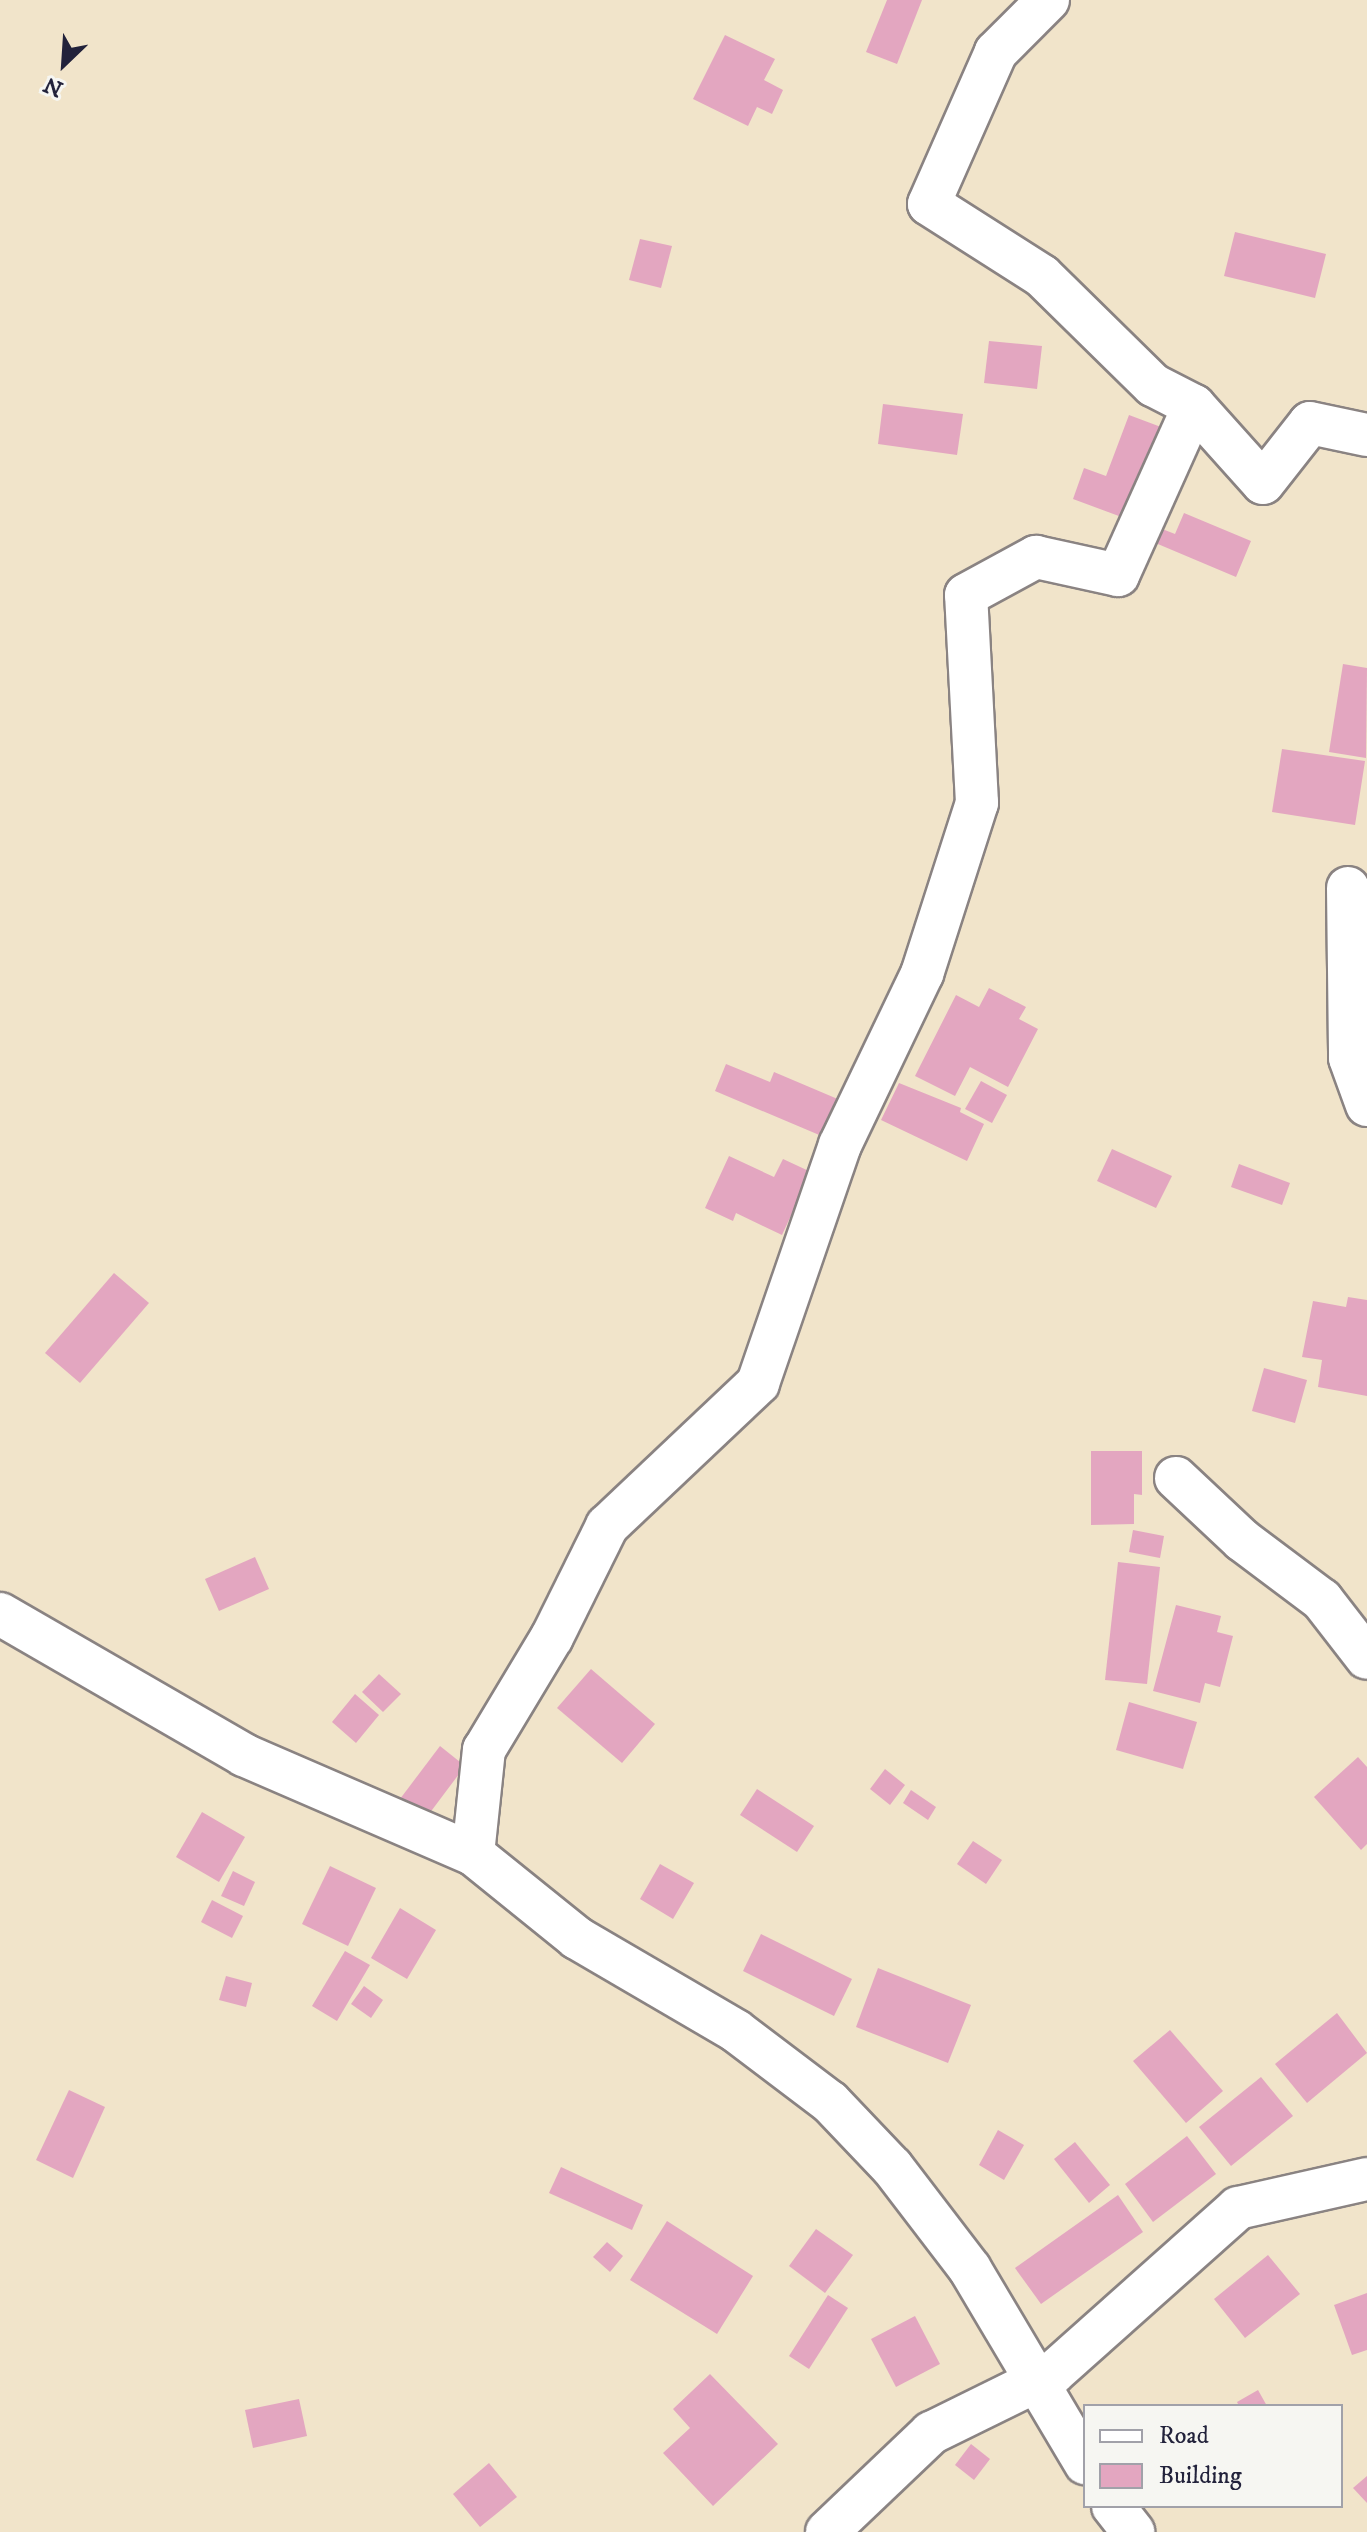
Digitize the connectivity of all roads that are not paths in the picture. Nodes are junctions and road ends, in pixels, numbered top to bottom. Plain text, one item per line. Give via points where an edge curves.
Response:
1 (1048, 0) edge
2 (1194, 406) junction
3 (1367, 435) edge
4 (1348, 888) dead end
5 (1367, 1105) edge
6 (1176, 1478) dead end
7 (0, 1614) edge
8 (1367, 1658) edge
9 (473, 1854) junction
10 (1367, 2179) edge
11 (1036, 2378) junction
12 (1083, 2460) edge
13 (1115, 2508) edge
14 (827, 2532) edge
15 (1133, 2532) edge

1 - 2 street via 996,52 929,204 1042,276 1153,385
2 - 3 street via 1263,483 1310,423
2 - 9 street via 1118,575 1036,557 966,595 977,803 922,974 840,1145 758,1383 607,1526 552,1637 484,1750
4 - 5 street via 1350,1058
6 - 8 street via 1242,1540 1322,1600
7 - 9 street via 244,1755
9 - 11 street via 577,1938 736,2031 830,2102 892,2167 970,2269
10 - 11 street via 1238,2208 1053,2373
11 - 12 street
11 - 14 street via 931,2433
13 - 15 street

